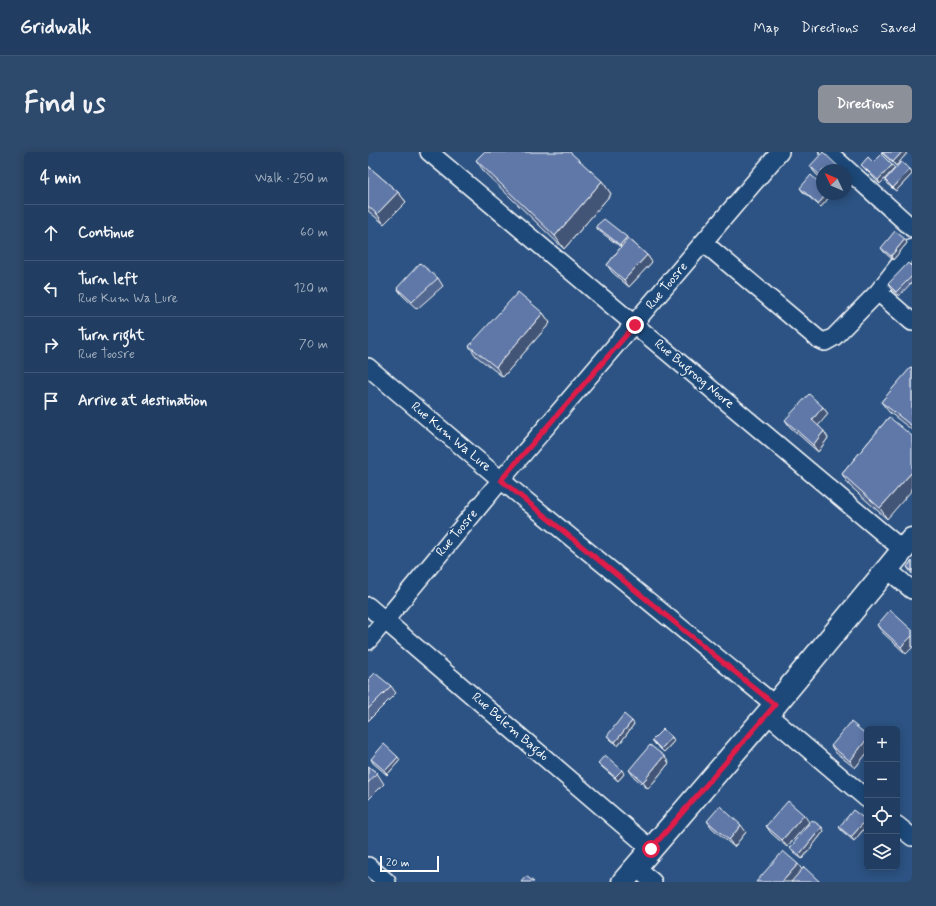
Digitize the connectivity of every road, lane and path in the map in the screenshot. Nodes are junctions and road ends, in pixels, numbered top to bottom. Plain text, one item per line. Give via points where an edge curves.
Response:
1 (429, 152) edge
2 (780, 152) edge
3 (828, 152) edge
4 (912, 228) edge
5 (704, 242) junction
6 (912, 248) edge
7 (878, 292) junction
8 (912, 322) edge
9 (635, 325) junction
10 (368, 368) edge
11 (501, 480) junction
12 (907, 545) edge
13 (887, 569) junction
14 (912, 590) edge
15 (368, 606) edge
16 (385, 620) junction
17 (368, 641) edge
18 (771, 709) junction
19 (866, 798) edge
20 (900, 827) edge
21 (912, 837) edge
22 (651, 849) junction
23 (368, 866) edge
24 (629, 875) edge
25 (387, 882) edge
26 (653, 882) edge

1 - 9 street, Rue Bugroog Noore
2 - 5 street, Rue Toosre
3 - 4 street
5 - 7 street via 818,339 825,342 834,337
5 - 9 street, Rue Toosre
6 - 7 street
7 - 8 street
9 - 11 street, Rue Toosre
9 - 12 street, Rue Bugroog Noore
10 - 11 street, Rue Kum Wa Lure
11 - 16 street, Rue Toosre
11 - 18 street, Rue Kum Wa Lure
12 - 13 main road
13 - 14 street
13 - 18 main road
15 - 16 street, Rue Belem Bagdo
16 - 17 street, Rue Toosre
16 - 22 street, Rue Belem Bagdo
18 - 19 street, Rue Kum Wa Lure
18 - 22 main road
20 - 21 street
22 - 24 main road
23 - 25 street
24 - 26 street

